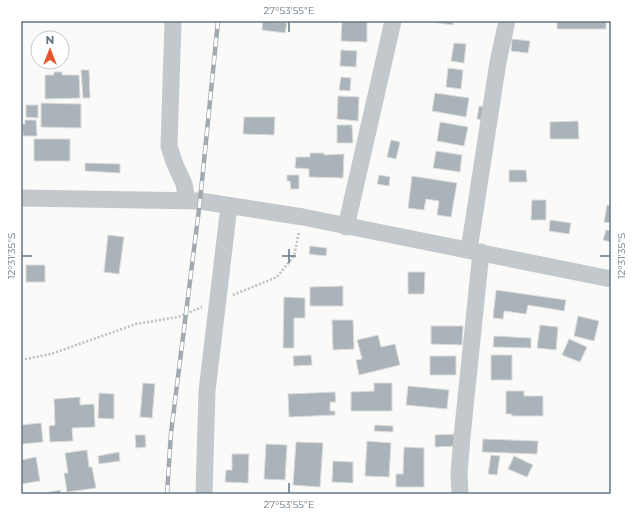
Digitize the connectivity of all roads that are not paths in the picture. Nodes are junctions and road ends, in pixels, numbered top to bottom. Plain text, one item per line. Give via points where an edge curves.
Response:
1 (173, 21) edge
2 (393, 21) edge
3 (507, 21) edge
4 (21, 198) edge
5 (187, 200) junction
6 (229, 206) junction
7 (346, 227) junction
8 (475, 251) junction
9 (611, 278) edge
10 (204, 494) edge
11 (460, 494) edge

1 - 5 street via 170,146 183,180
2 - 7 street
3 - 8 street via 498,62
4 - 5 street
5 - 6 street
6 - 7 street via 303,217
6 - 10 street via 207,391
7 - 8 street
8 - 9 street
8 - 11 street via 459,472

